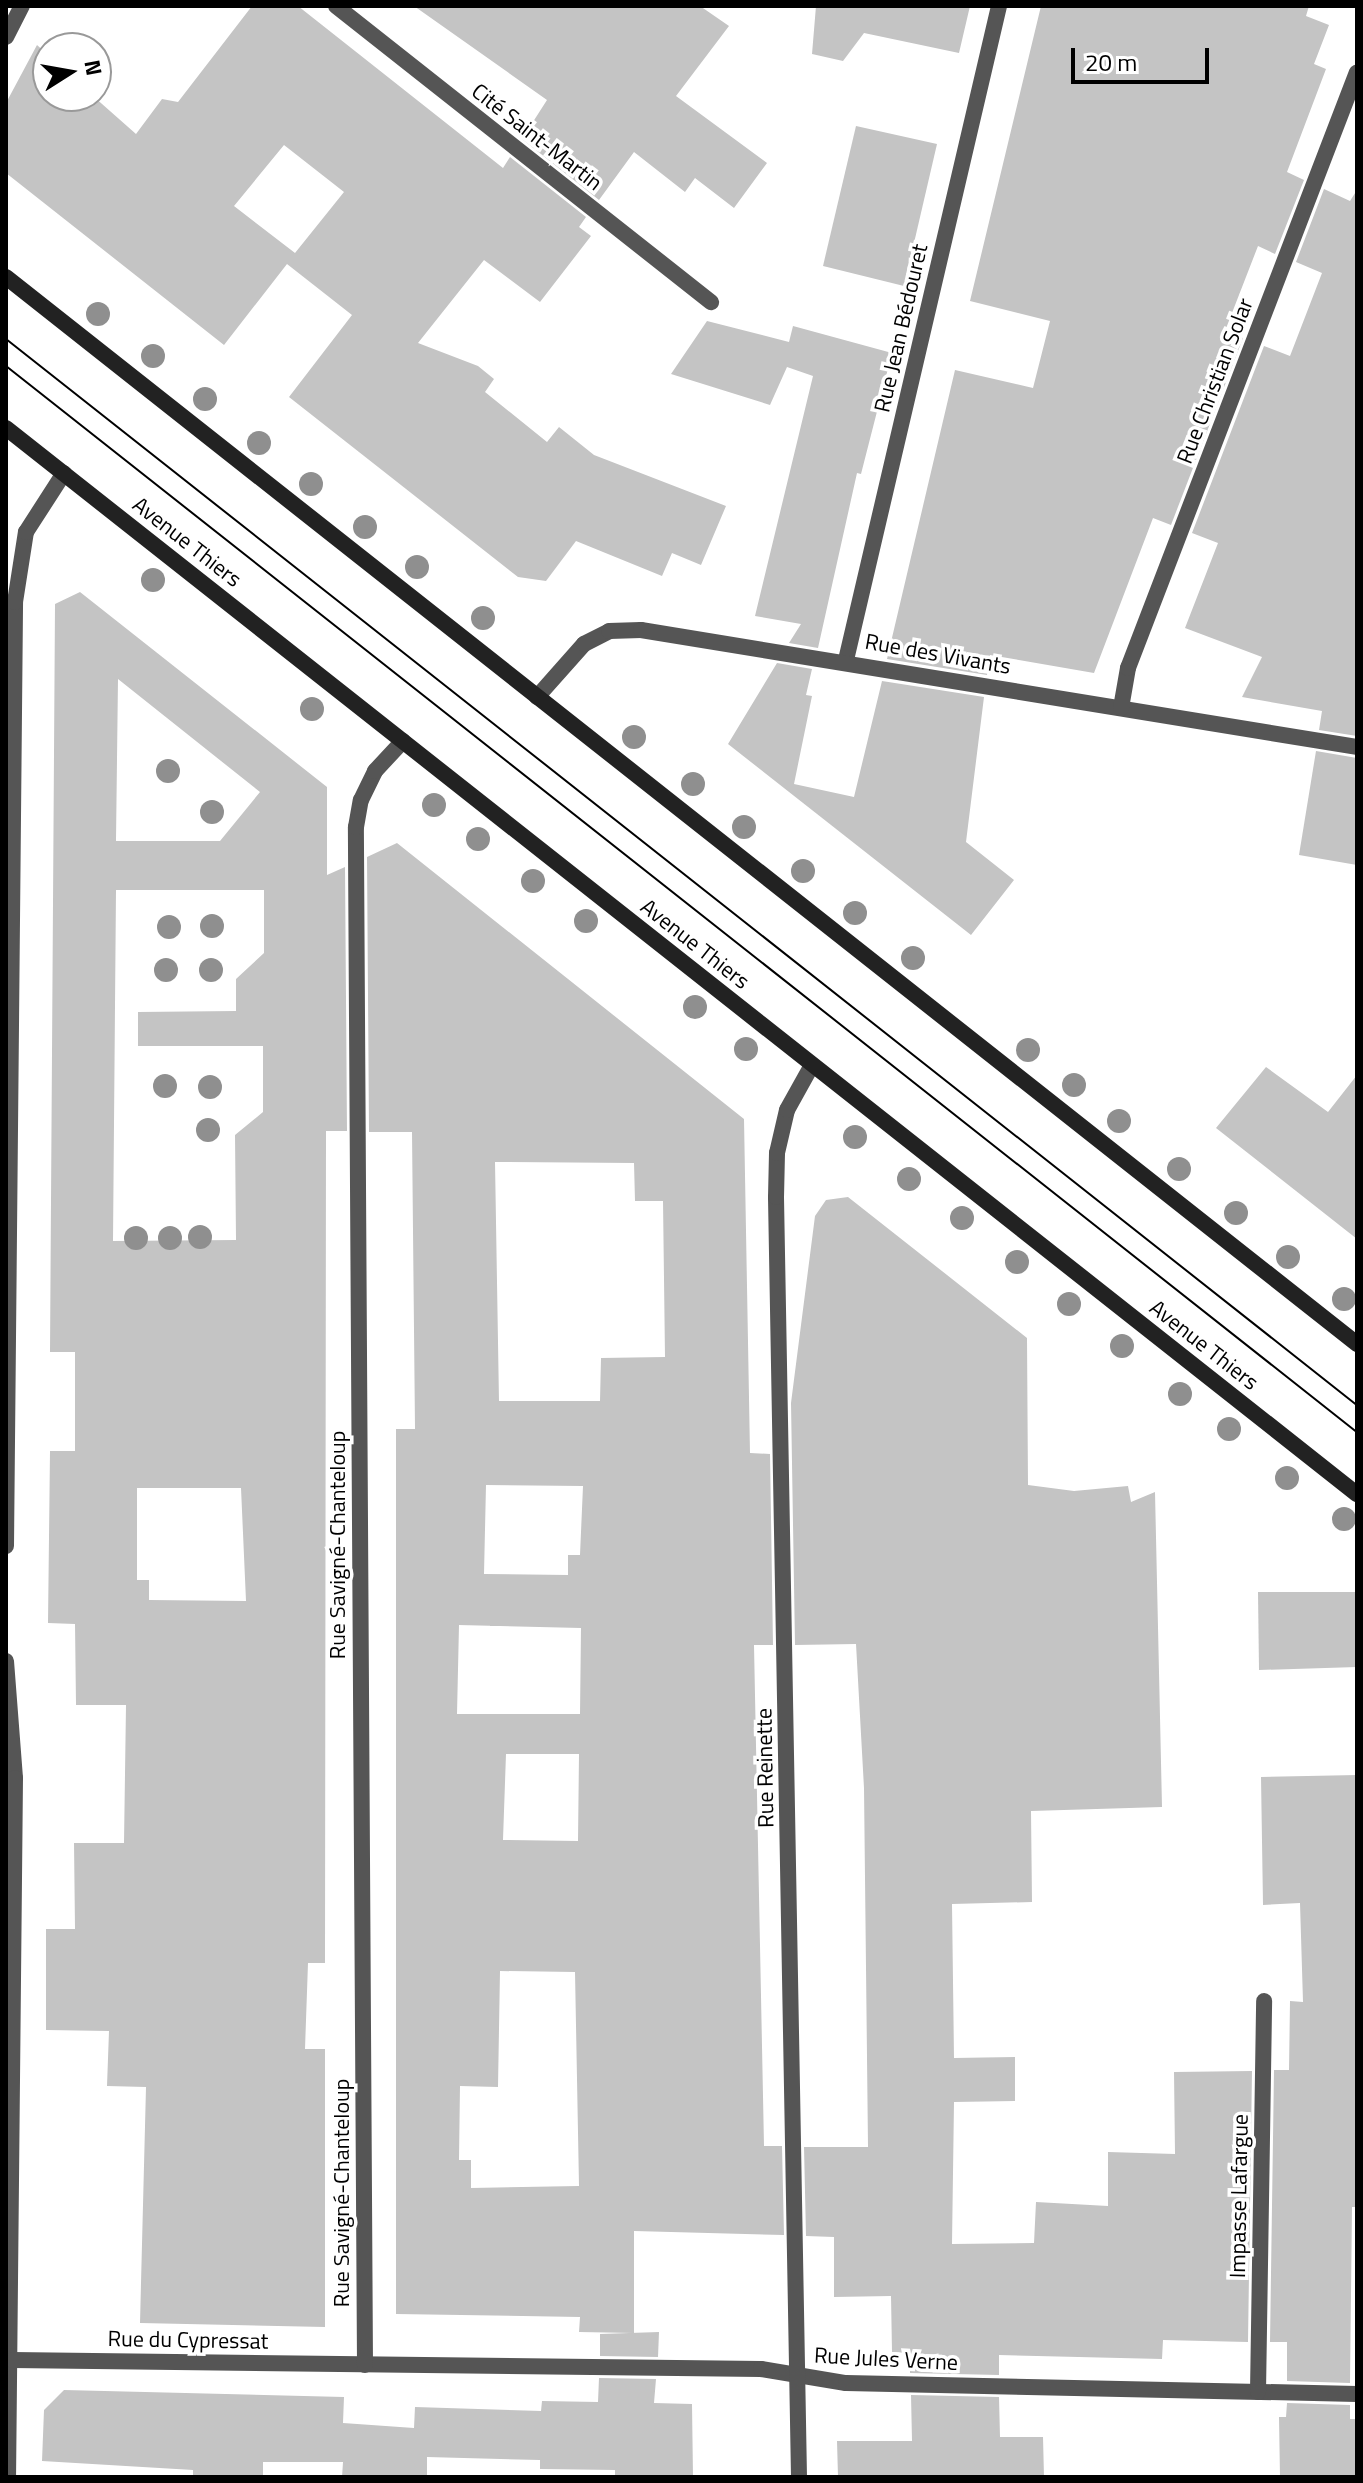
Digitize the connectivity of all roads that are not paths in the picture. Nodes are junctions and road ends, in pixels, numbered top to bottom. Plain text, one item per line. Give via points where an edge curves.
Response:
1 (22, 6) edge
2 (336, 6) edge
3 (999, 6) edge
4 (6, 37) edge
5 (1357, 72) edge
6 (6, 277) edge
7 (711, 302) dead end
8 (6, 428) edge
9 (64, 473) junction
10 (846, 660) junction
11 (537, 697) junction
12 (1121, 708) junction
13 (403, 741) junction
14 (1357, 747) edge
15 (812, 1065) junction
16 (1357, 1344) edge
17 (1357, 1494) edge
18 (6, 1546) edge
19 (6, 1661) edge
20 (1264, 2001) dead end
21 (9, 2227) edge
22 (12, 2360) junction
23 (365, 2365) junction
24 (799, 2376) junction
25 (1258, 2392) junction
26 (1357, 2394) edge
27 (8, 2477) edge
28 (799, 2477) edge

1 - 4 street
2 - 7 street, Cité Saint-Martin
3 - 10 street, Rue Jean Bédouret
5 - 12 street, Rue Christian Solar via 1128,668
6 - 11 main road
8 - 9 main road, Avenue Thiers
9 - 13 main road, Avenue Thiers
9 - 18 street via 26,532 15,602
10 - 11 street, Rue des Vivants via 674,632 609,631 584,644
10 - 12 street, Rue des Vivants
11 - 16 main road
12 - 14 street, Rue des Vivants
13 - 15 main road, Avenue Thiers
13 - 23 street, Rue Savigné-Chanteloup via 375,771 356,827
15 - 17 main road, Avenue Thiers
15 - 24 street, Rue Reinette via 787,1110 777,1153 776,1197
19 - 21 street via 15,1778
20 - 25 street, Impasse Lafargue
21 - 22 street
22 - 23 street, Rue du Cypressat
22 - 27 street
23 - 24 street, Rue Jules Verne via 746,2369
24 - 25 street, Rue Jules Verne via 846,2383
24 - 28 street, Rue Reinette
25 - 26 street, Rue Jules Verne

